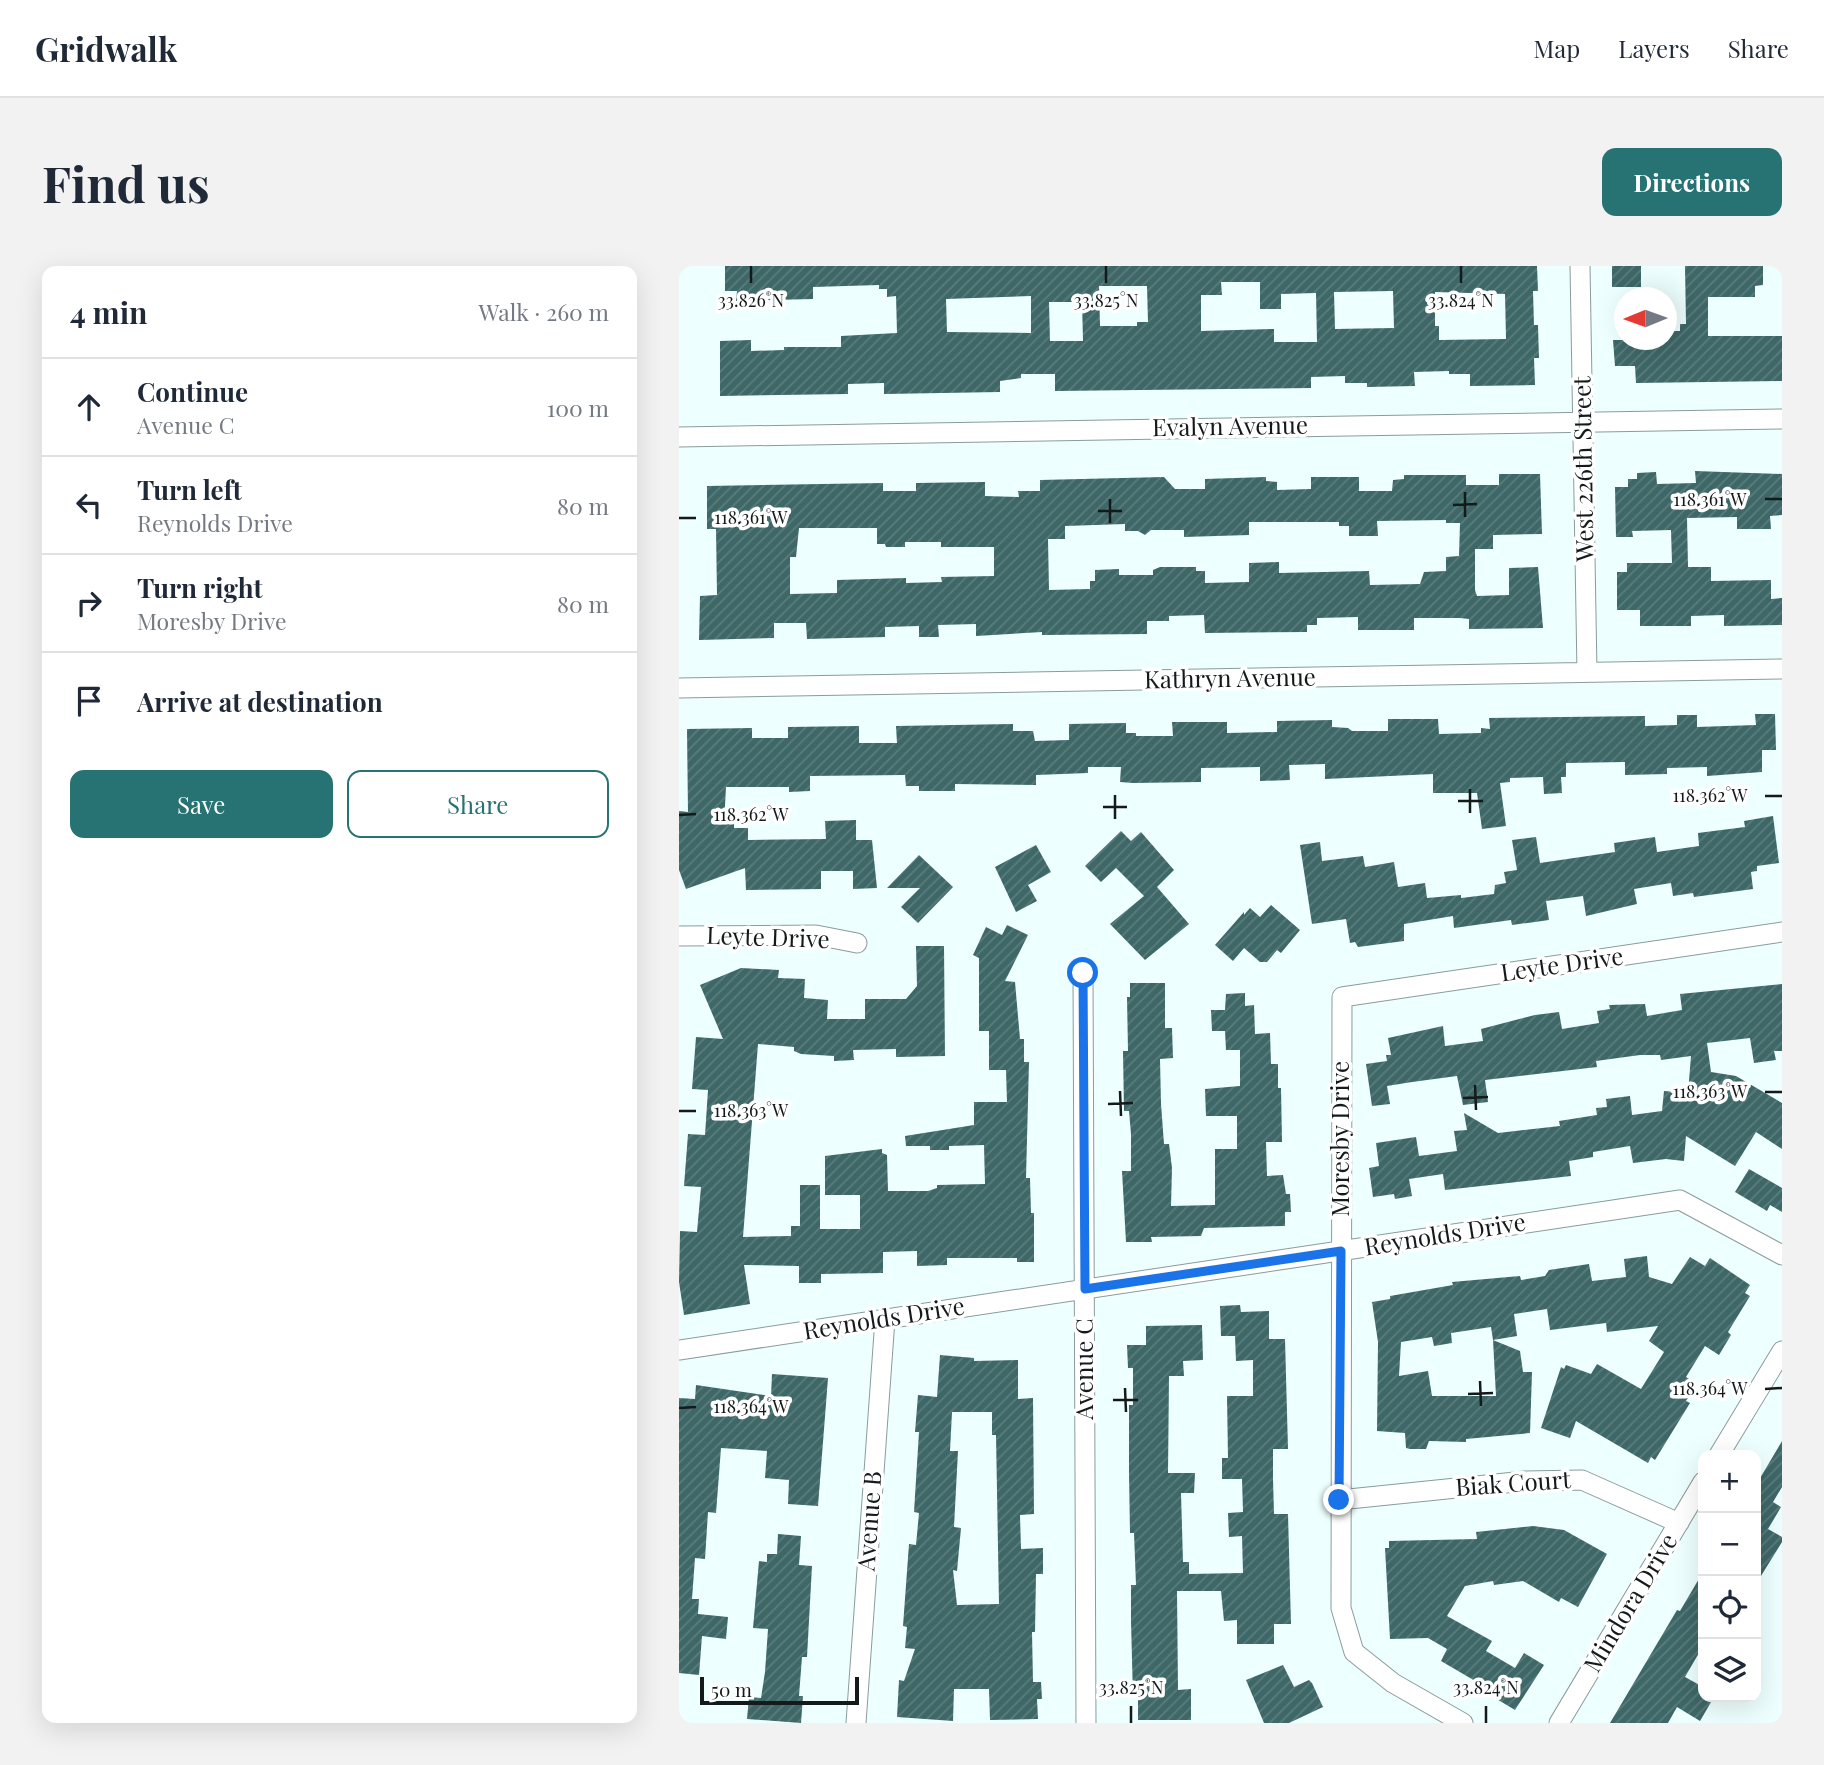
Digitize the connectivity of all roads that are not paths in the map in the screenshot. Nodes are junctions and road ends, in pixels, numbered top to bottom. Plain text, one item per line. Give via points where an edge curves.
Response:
1 (1580, 266) edge
2 (1782, 419) edge
3 (1583, 421) junction
4 (679, 437) edge
5 (1782, 668) edge
6 (1587, 672) junction
7 (679, 688) edge
8 (1782, 932) edge
9 (679, 936) edge
10 (857, 943) dead end
11 (1083, 973) dead end
12 (1342, 997) joint
13 (1341, 1251) junction
14 (1782, 1255) edge
15 (1085, 1289) junction
16 (885, 1319) junction
17 (679, 1350) edge
18 (1782, 1351) edge
19 (1722, 1450) edge
20 (1698, 1491) edge
21 (1339, 1500) junction
22 (1679, 1523) junction
23 (856, 1723) edge
24 (1086, 1723) edge
25 (1463, 1723) edge
26 (1559, 1723) edge

1 - 3 street, West 226th Street
2 - 3 street, Evalyn Avenue
3 - 4 street, Evalyn Avenue
3 - 6 street, West 226th Street
5 - 6 street, Kathryn Avenue
6 - 7 street, Kathryn Avenue
8 - 12 street, Leyte Drive
9 - 10 street, Leyte Drive via 816,935
11 - 15 street, Avenue C
12 - 13 street, Moresby Drive
13 - 14 street, Reynolds Drive via 1680,1200
13 - 15 street, Reynolds Drive
13 - 21 street, Moresby Drive
15 - 16 street, Reynolds Drive
15 - 24 street, Avenue C
16 - 17 street, Reynolds Drive
16 - 23 street, Avenue B
18 - 19 street
20 - 22 street, Mindora Drive
21 - 22 street, Biak Court via 1525,1480 1582,1480
21 - 25 street, Moresby Drive via 1341,1608 1355,1652 1393,1683
22 - 26 street, Mindora Drive

